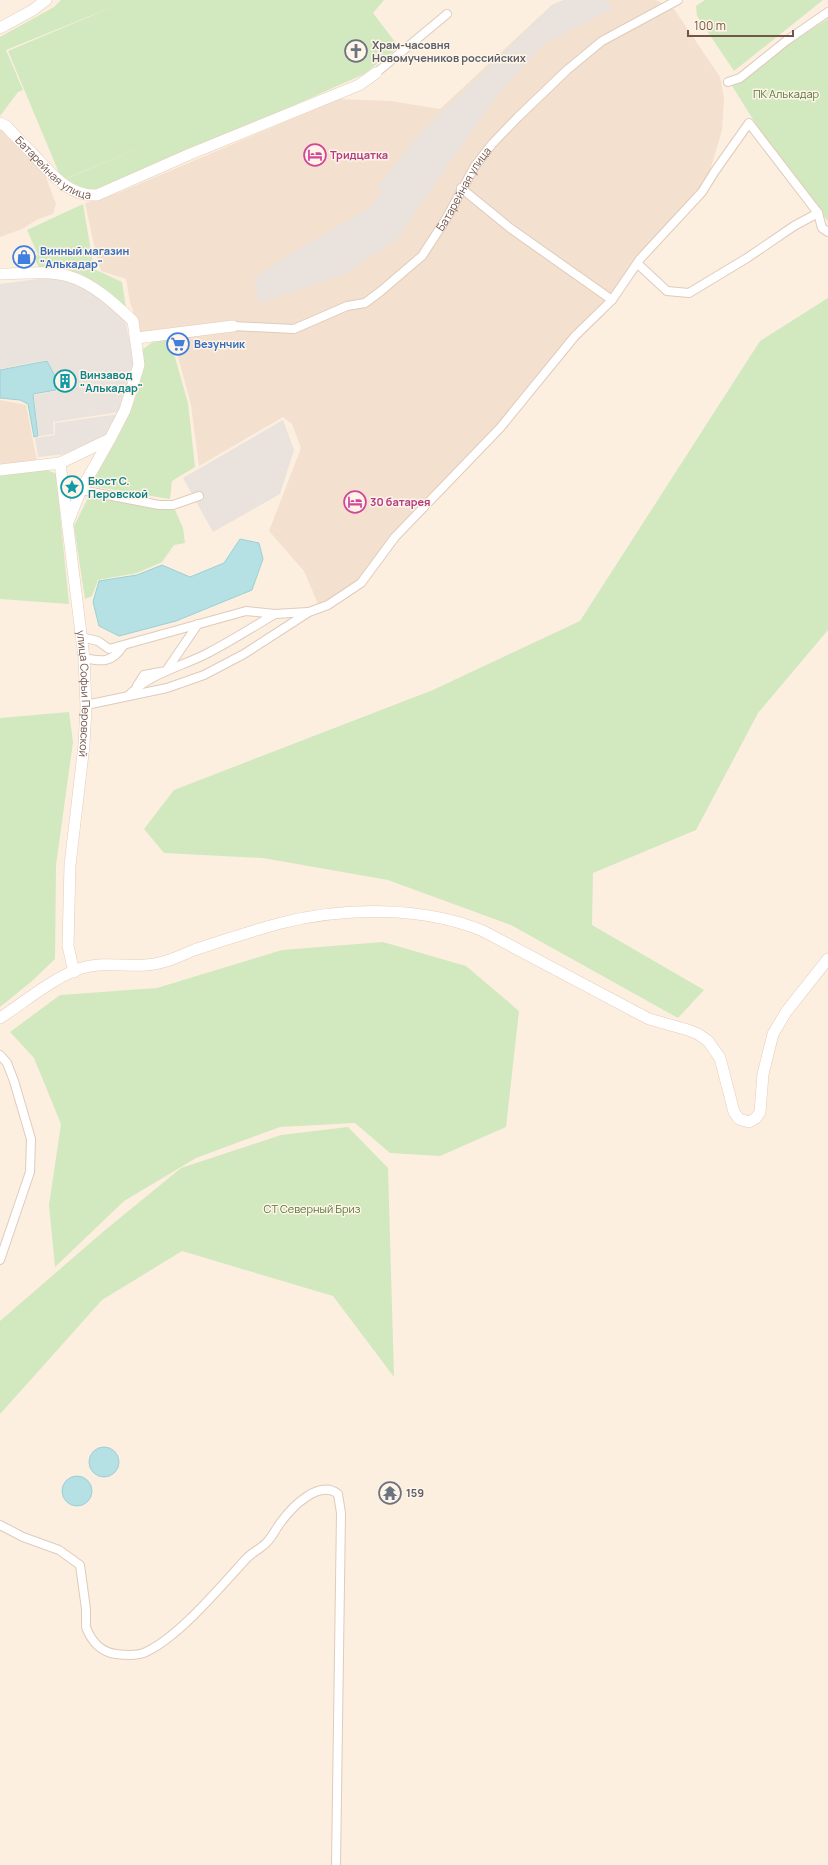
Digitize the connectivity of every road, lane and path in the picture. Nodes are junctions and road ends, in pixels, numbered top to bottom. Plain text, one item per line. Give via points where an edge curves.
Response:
1 (46, 0) edge
2 (678, 0) edge
3 (828, 12) edge
4 (447, 14) dead end
5 (0, 28) edge
6 (376, 73) joint
7 (728, 82) dead end
8 (0, 123) edge
9 (461, 188) junction
10 (818, 213) junction
11 (828, 232) edge
12 (639, 265) dead end
13 (0, 274) edge
14 (612, 300) junction
15 (233, 326) joint
16 (136, 338) junction
17 (110, 439) junction
18 (60, 463) junction
19 (0, 470) edge
20 (81, 490) junction
21 (199, 496) dead end
22 (66, 528) junction
23 (309, 612) junction
24 (275, 614) junction
25 (198, 624) junction
26 (81, 637) junction
27 (123, 646) junction
28 (84, 658) junction
29 (166, 671) junction
30 (128, 696) junction
31 (86, 706) junction
32 (68, 946) junction
33 (828, 959) edge
34 (111, 966) junction
35 (74, 972) junction
36 (53, 983) junction
37 (0, 1018) edge
38 (0, 1055) edge
39 (0, 1260) edge
40 (0, 1524) edge
41 (336, 1865) edge

1 - 5 street
2 - 9 street, Батарейная улица via 602,41 567,70 492,144
3 - 7 street via 740,78
4 - 6 street
6 - 8 street, Батарейная улица via 342,92 97,195 86,196 67,187 50,174 6,126
9 - 14 street via 510,228
9 - 15 street, Батарейная улица via 446,219 422,256 365,302 347,306 294,329
10 - 11 street via 822,228
10 - 12 street via 689,293 667,291
10 - 14 street via 749,123 702,192 640,259
13 - 16 street via 49,274 78,280 134,321
14 - 23 street via 575,336 500,428 395,537 360,583 328,604
15 - 16 street
16 - 17 street via 139,365 125,410
17 - 18 street
17 - 20 street
18 - 19 street
18 - 22 street, улица Софьи Перовской
20 - 21 street via 159,505 173,505
20 - 22 street
22 - 26 street, улица Софьи Перовской
23 - 24 street
23 - 30 street via 244,654 204,675 167,688
24 - 25 street via 246,611
24 - 29 street via 207,654
25 - 27 street
25 - 29 street
26 - 27 street via 98,641 109,649
26 - 28 street, улица Софьи Перовской
27 - 28 street via 116,655 101,661
28 - 31 street, улица Софьи Перовской
29 - 30 street via 144,675
30 - 31 street
31 - 32 street, улица Софьи Перовской via 70,865
32 - 34 street via 78,960 84,963
32 - 35 street, улица Софьи Перовской
32 - 36 street via 65,966
33 - 34 street via 786,1012 773,1034 763,1074 760,1112 749,1122 738,1119 720,1058 714,1047 698,1034 649,1019 483,931 444,918 386,912 311,918 256,930 164,962
34 - 35 street via 82,968
35 - 36 street
36 - 37 street
38 - 39 street via 14,1081 31,1139 30,1172
40 - 41 street via 23,1537 60,1550 80,1565 86,1625 96,1644 109,1653 145,1652 173,1633 218,1591 248,1557 269,1540 288,1513 306,1498 322,1489 332,1490 338,1494 341,1512

